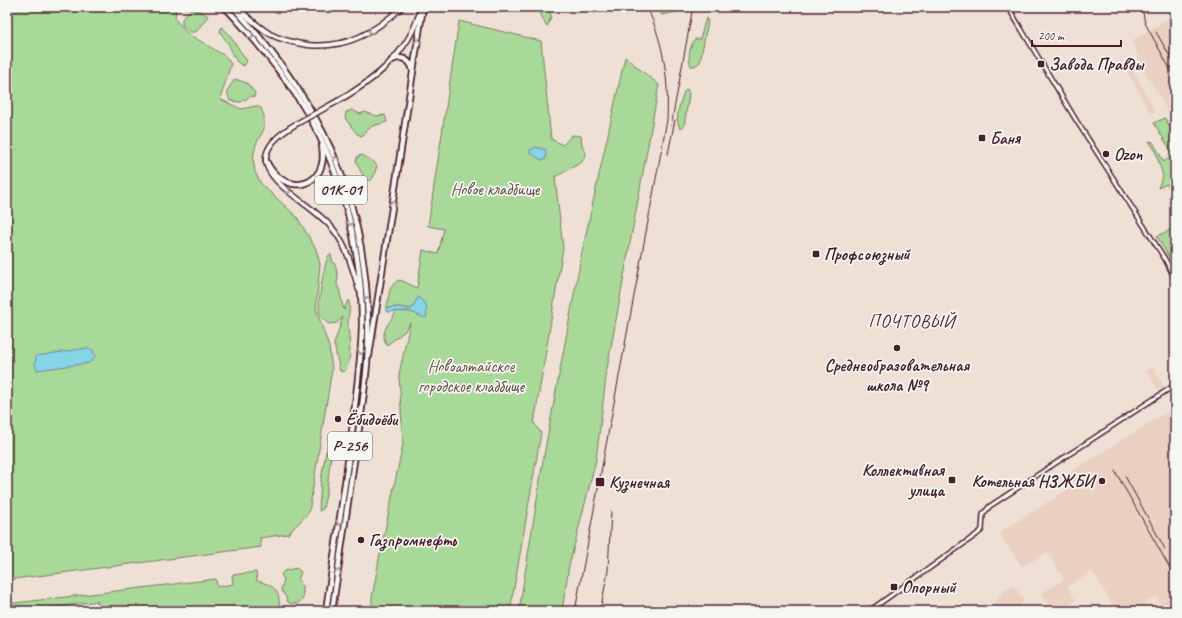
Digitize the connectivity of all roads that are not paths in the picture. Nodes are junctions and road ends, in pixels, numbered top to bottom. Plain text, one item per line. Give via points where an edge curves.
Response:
1 (225, 7) edge
2 (233, 7) edge
3 (236, 7) edge
4 (402, 7) edge
5 (422, 7) edge
6 (1008, 7) edge
7 (392, 60) junction
8 (413, 75) junction
9 (320, 136) junction
10 (266, 161) junction
11 (1175, 279) edge
12 (361, 297) junction
13 (1175, 385) edge
14 (355, 407) joint
15 (362, 408) junction
16 (326, 611) edge
17 (332, 611) edge
18 (869, 611) edge

1 -> 9 highway, 01К-01 via 282,74
15 -> 2 highway, 01К-01 via 368,320 360,241 350,200 335,156 313,111 271,51
4 -> 3 main road via 361,37 344,43 325,45 302,44 272,34
5 - 7 main road via 411,34
8 -> 5 highway
6 - 11 street
7 - 8 highway via 405,59 412,66
7 - 10 main road, bridge via 365,85 278,135 267,153
15 -> 8 highway
9 - 10 highway via 323,156 320,170 314,178 305,183 293,185 281,180 270,170
9 -> 12 highway, 01К-01 via 350,219
10 -> 12 main road via 273,179 326,221 337,234 352,267
12 -> 14 highway, 01К-01 via 362,345
13 - 18 street via 990,506 982,514 982,530 976,536
14 -> 16 highway, Р-256
17 -> 15 highway, Р-256

